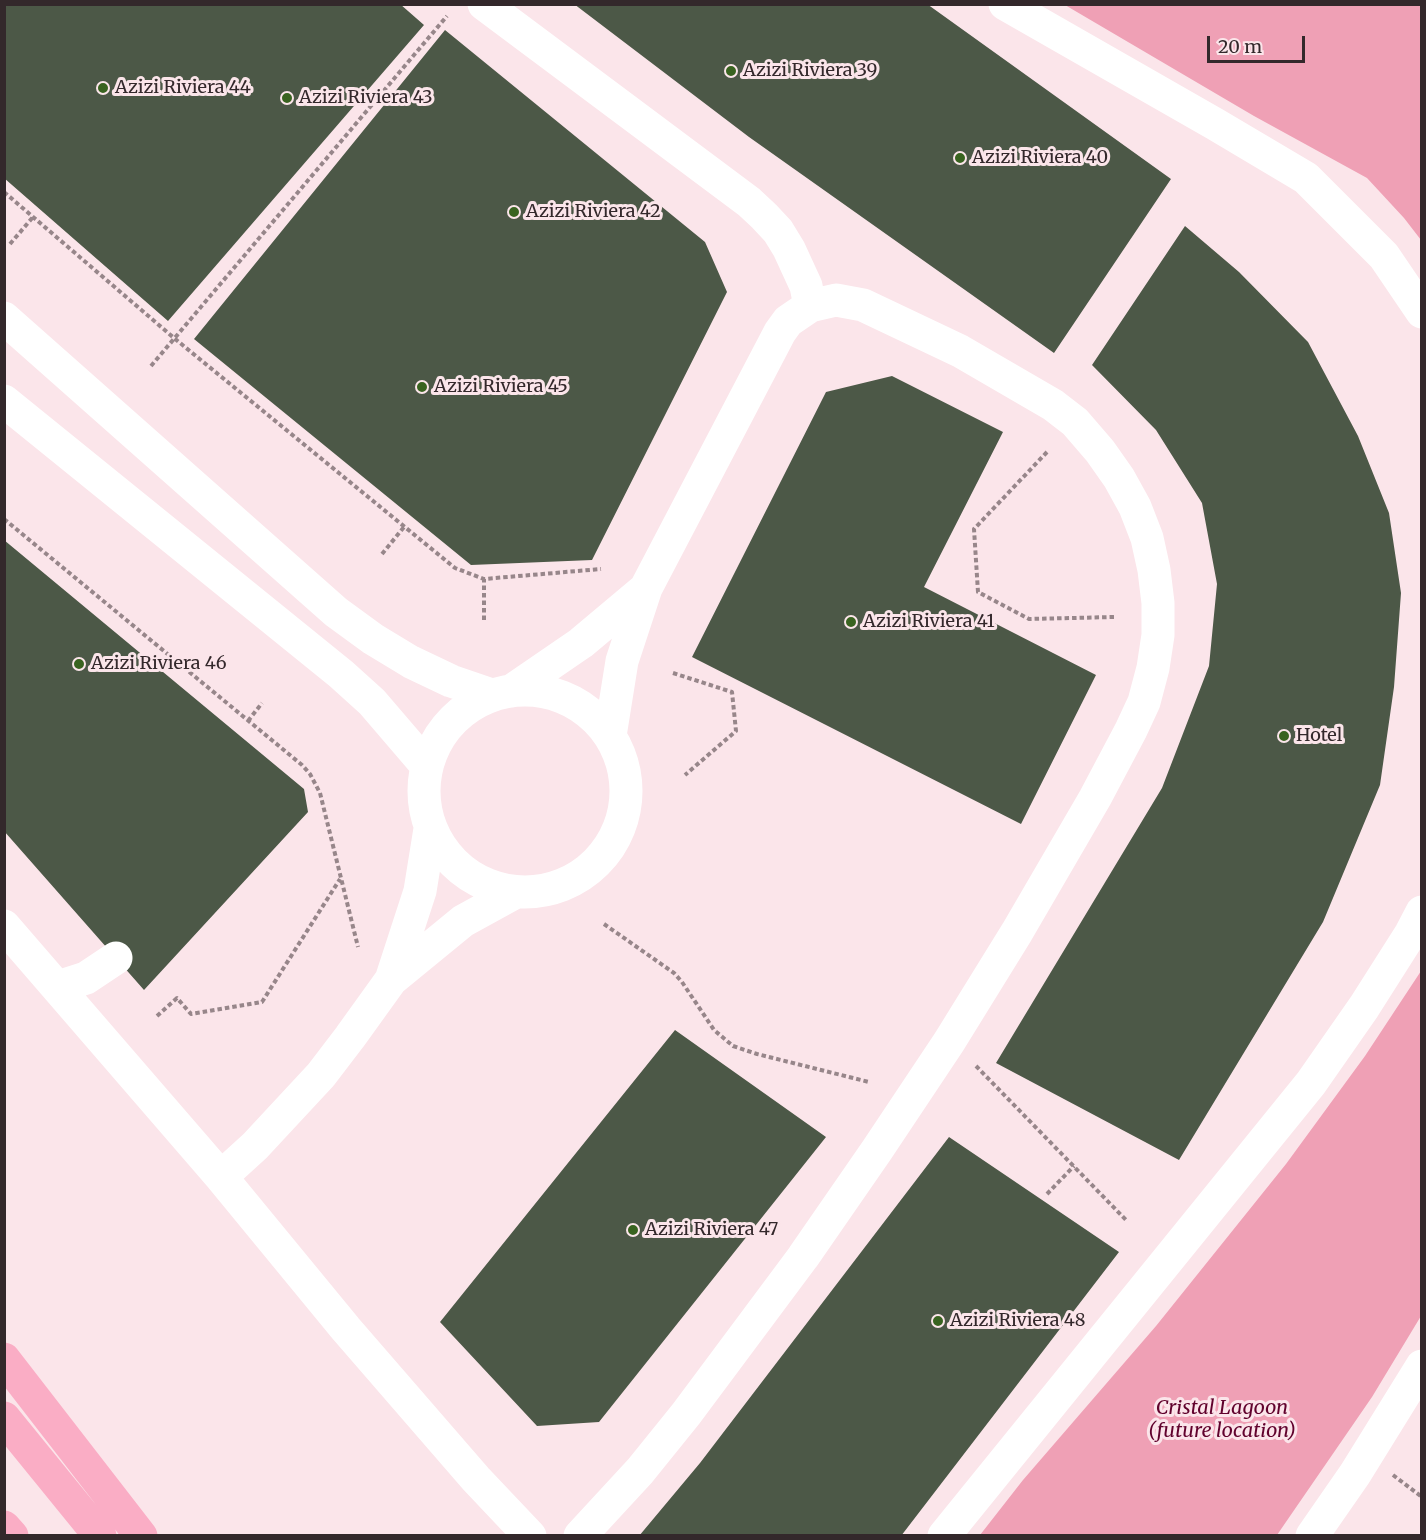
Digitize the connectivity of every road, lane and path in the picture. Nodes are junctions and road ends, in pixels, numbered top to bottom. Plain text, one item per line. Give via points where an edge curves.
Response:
1 (484, 4) edge
2 (1005, 4) edge
3 (447, 16) dead end
4 (4, 192) edge
5 (33, 217) junction
6 (10, 244) dead end
7 (810, 306) junction
8 (1422, 312) edge
9 (4, 318) edge
10 (174, 338) junction
11 (151, 366) dead end
12 (4, 401) edge
13 (1047, 452) dead end
14 (4, 519) edge
15 (404, 527) junction
16 (382, 554) dead end
17 (601, 569) dead end
18 (484, 579) junction
19 (646, 588) junction
20 (1114, 617) dead end
21 (484, 620) dead end
22 (673, 673) dead end
23 (501, 693) junction
24 (262, 703) dead end
25 (248, 722) junction
26 (610, 736) junction
27 (426, 765) junction
28 (686, 775) dead end
29 (430, 829) junction
30 (341, 878) junction
31 (514, 893) junction
32 (1422, 912) edge
33 (604, 924) dead end
34 (4, 926) edge
35 (358, 947) dead end
36 (116, 958) dead end
37 (391, 980) junction
38 (58, 987) junction
39 (157, 1016) dead end
40 (976, 1066) dead end
41 (869, 1082) dead end
42 (1074, 1166) junction
43 (220, 1178) junction
44 (1047, 1194) dead end
45 (1127, 1221) dead end
46 (4, 1359) edge
47 (1422, 1366) edge
48 (4, 1418) edge
49 (4, 1527) edge
50 (12, 1536) edge
51 (100, 1536) edge
52 (141, 1536) edge
53 (530, 1536) edge
54 (580, 1536) edge
55 (944, 1536) edge
56 (1312, 1536) edge

1 - 7 street via 749,202 778,231 798,267
2 - 8 street via 1306,178 1384,256
3 - 10 path
4 - 5 path
5 - 6 path
5 - 10 path
7 - 19 street via 788,321 780,332
7 - 54 street via 836,300 863,304 1007,377 1075,422 1119,478 1147,538 1158,603 1153,668 1136,721 1095,798 949,1042 803,1257 686,1414 640,1472
9 - 23 street via 336,612 411,662 451,681
10 - 11 path
10 - 15 path
12 - 27 street via 342,674
13 - 20 path via 974,529 978,592 1029,620
14 - 25 path
15 - 16 path
15 - 18 path via 455,568
17 - 18 path
18 - 21 path
19 - 23 street via 581,643
19 - 26 street via 622,661
22 - 28 path via 732,692 736,730
23 - 26 street via 530,689 567,699 598,721
23 - 27 street via 458,714 433,746
24 - 25 path
25 - 30 path via 302,765 316,783
26 - 31 street via 625,775 626,796 616,836 605,854 574,881 535,893
27 - 29 street via 424,808
29 - 31 street via 455,866 483,883
29 - 37 street via 420,891
30 - 35 path
30 - 39 path via 262,1002 191,1014 177,998
31 - 37 street via 463,921
32 - 55 street via 1364,1007 1311,1083
33 - 41 path via 674,973 714,1030 734,1046
34 - 38 street
36 - 38 street via 86,978
37 - 43 street via 321,1075
38 - 43 street
40 - 42 path
42 - 44 path
42 - 45 path
43 - 53 street via 476,1479
46 - 52 main road
47 - 56 street
48 - 51 main road
49 - 50 main road

